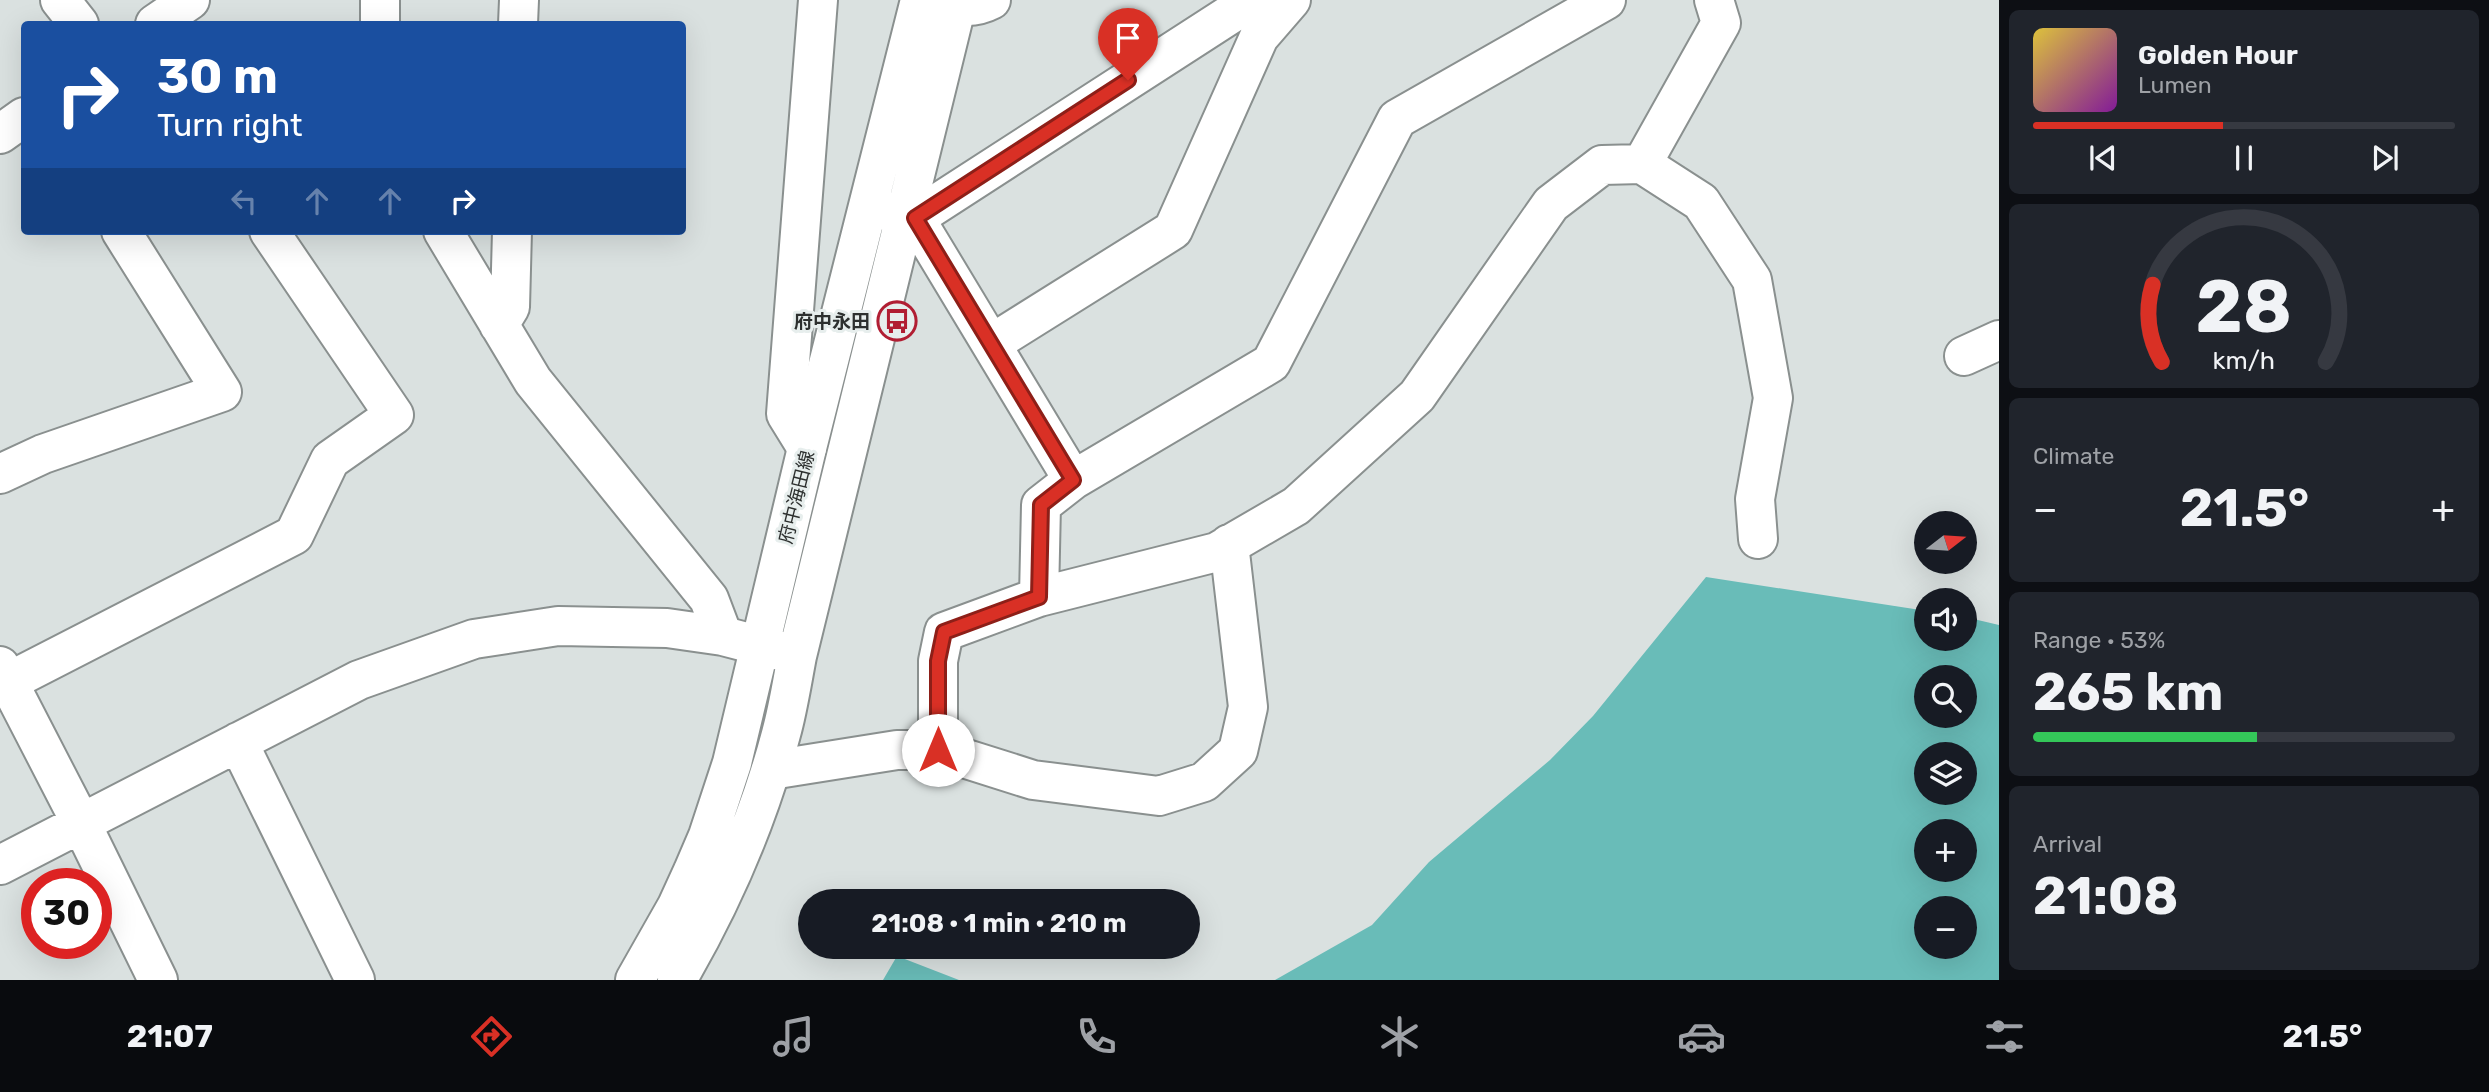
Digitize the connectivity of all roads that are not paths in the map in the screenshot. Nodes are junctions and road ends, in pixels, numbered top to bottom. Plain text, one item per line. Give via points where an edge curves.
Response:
1 (60, 0) edge
2 (190, 0) edge
3 (380, 0) edge
4 (519, 0) edge
5 (818, 0) edge
6 (1267, 0) edge
7 (1291, 0) edge
8 (1606, 0) edge
9 (1714, 0) edge
10 (952, 1) edge
11 (77, 21) edge
12 (159, 21) edge
13 (380, 21) edge
14 (518, 21) edge
15 (21, 119) edge
16 (0, 134) edge
17 (1643, 164) junction
18 (897, 214) junction
19 (129, 235) edge
20 (272, 235) edge
21 (445, 235) edge
22 (512, 235) edge
23 (499, 324) junction
24 (1999, 340) edge
25 (991, 344) junction
26 (1964, 356) dead end
27 (807, 448) junction
28 (0, 474) edge
29 (1073, 480) junction
30 (1758, 539) dead end
31 (1229, 544) junction
32 (1039, 597) junction
33 (723, 636) junction
34 (760, 645) junction
35 (797, 656) junction
36 (4, 674) edge
37 (238, 742) junction
38 (938, 750) junction
39 (771, 770) junction
40 (81, 823) junction
41 (0, 865) edge
42 (158, 980) edge
43 (355, 980) edge
44 (635, 980) edge
45 (677, 980) edge

1 - 11 street
2 - 12 street
3 - 13 street
4 - 14 street
5 - 27 street via 786,414
6 - 18 street via 1240,8
7 - 25 street via 1259,37 1173,230
8 - 29 street via 1397,119 1271,363
9 - 17 street via 1721,23
10 - 18 street, 府中海田線
15 - 16 street
17 - 30 street via 1701,202 1752,280 1773,398 1755,499
17 - 31 street via 1602,165 1551,204 1417,396 1296,506
18 - 25 street
18 - 27 street, 府中海田線
18 - 35 street, 府中海田線
19 - 28 street via 222,392 43,454
20 - 36 street via 394,415 331,460 294,535
21 - 23 street
22 - 23 street via 510,306
23 - 33 street via 533,381 709,598
24 - 26 street
25 - 29 street
27 - 34 street, 府中海田線
29 - 32 street via 1041,505
31 - 32 street via 1217,552
31 - 38 street via 1248,707 1238,751 1204,782 1159,796 1033,780
32 - 38 street via 944,632 938,661
33 - 34 street
33 - 37 street via 667,628 558,626 474,639 359,680
34 - 35 street
34 - 44 street, 府中海田線 via 732,763 708,836 677,906
35 - 39 street, 府中海田線
36 - 40 street
37 - 40 street
37 - 43 street
38 - 39 street via 897,750
39 - 45 street, 府中海田線 via 729,880
40 - 41 street
40 - 42 street

